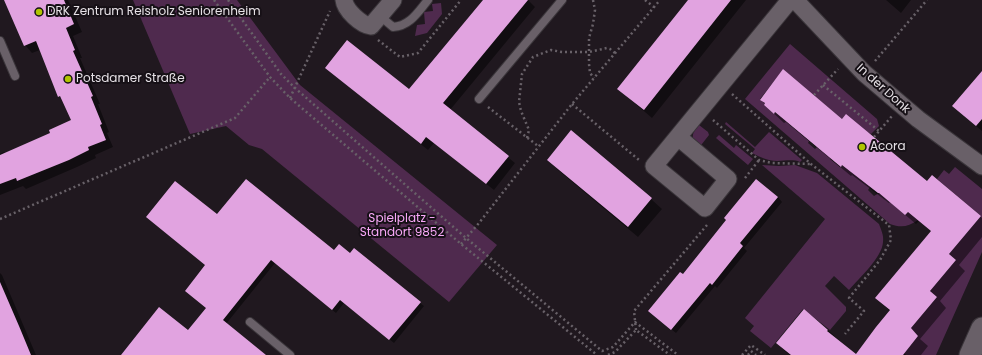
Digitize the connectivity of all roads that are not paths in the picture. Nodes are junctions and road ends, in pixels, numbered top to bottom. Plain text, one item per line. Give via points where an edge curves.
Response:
1 (393, 0) edge
2 (428, 0) edge
3 (562, 0) edge
4 (790, 0) edge
5 (795, 0) edge
6 (344, 1) edge
7 (380, 16) junction
8 (0, 41) edge
9 (15, 76) dead end
10 (479, 99) road end
11 (678, 137) junction
12 (982, 166) edge
13 (250, 322) dead end
14 (982, 328) edge
15 (974, 353) edge
16 (290, 355) edge

1 - 7 street
2 - 7 lane via 401,26 393,27
3 - 10 lane
4 - 11 street
5 - 12 street, In der Donk via 864,73 918,119
6 - 7 street via 348,11 366,26 371,26
8 - 9 lane
11 - 11 street via 728,179 705,208 654,166
13 - 16 lane
14 - 15 street

